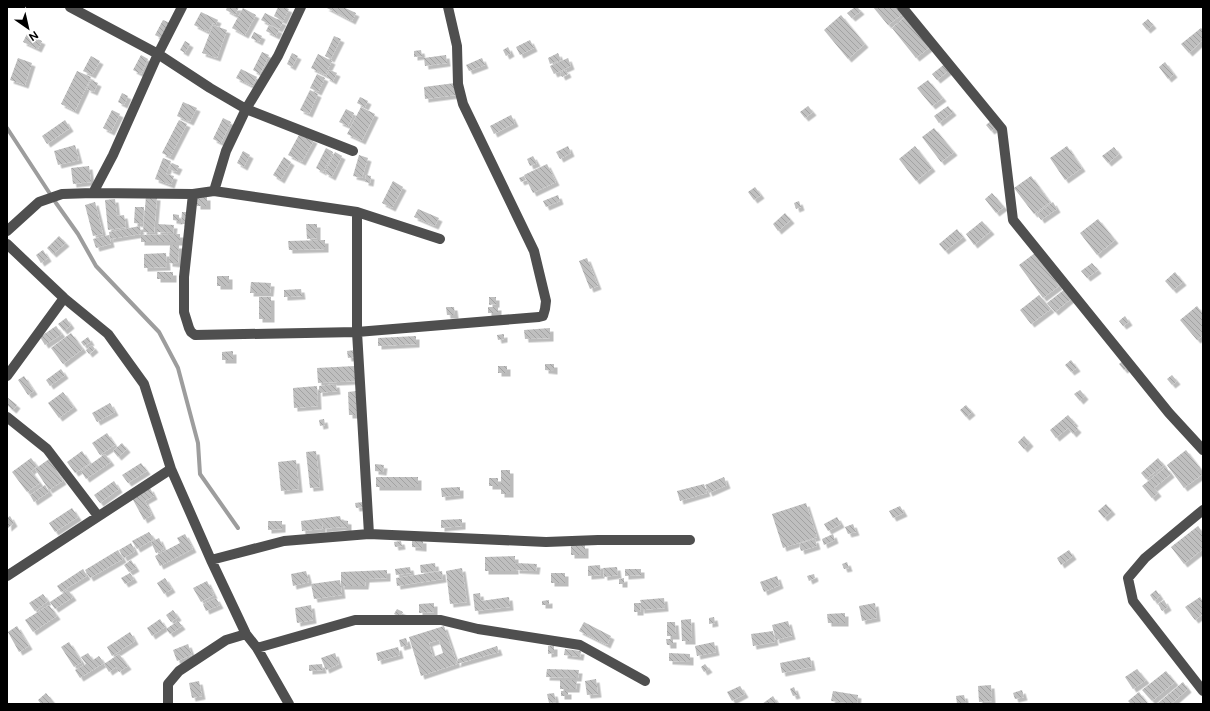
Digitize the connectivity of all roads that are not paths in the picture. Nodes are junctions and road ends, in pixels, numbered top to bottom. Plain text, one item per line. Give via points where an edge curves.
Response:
1 (70, 7) edge
2 (182, 7) edge
3 (301, 7) edge
4 (448, 7) edge
5 (902, 7) edge
6 (158, 54) junction
7 (246, 110) junction
8 (353, 151) dead end
9 (214, 191) junction
10 (93, 193) junction
11 (192, 194) junction
12 (357, 212) junction
13 (7, 231) edge
14 (440, 239) dead end
15 (7, 244) edge
16 (64, 298) junction
17 (357, 332) junction
18 (7, 376) edge
19 (7, 418) edge
20 (1203, 450) edge
21 (171, 470) junction
22 (1203, 510) edge
23 (98, 516) junction
24 (370, 534) junction
25 (690, 540) dead end
26 (211, 560) junction
27 (7, 576) edge
28 (246, 634) junction
29 (257, 648) junction
30 (645, 681) dead end
31 (1203, 690) edge
32 (168, 704) edge
33 (289, 704) edge

1 - 6 street
2 - 6 street
3 - 7 street via 278,56
4 - 17 street via 457,46 458,84 463,104 534,251 546,301 543,316
5 - 20 street via 1002,129 1013,220 1169,413
6 - 7 street
6 - 10 street via 113,155
7 - 8 street
7 - 9 street via 226,151
9 - 11 street
9 - 12 street
10 - 11 street
10 - 13 street via 62,194 39,202
11 - 17 street via 184,277 184,312 195,335
12 - 14 street
12 - 17 street
15 - 16 street
16 - 18 street
16 - 21 street via 108,334 144,384
17 - 24 street
19 - 23 street via 48,449
21 - 23 street
21 - 26 street
22 - 31 street via 1145,558 1128,578 1133,601
23 - 27 street
24 - 25 street via 546,542
24 - 26 street via 284,541
26 - 28 street
28 - 29 street
28 - 32 street via 226,640 179,671 168,684
29 - 30 street via 355,620 441,620 478,629 580,645
29 - 33 street

